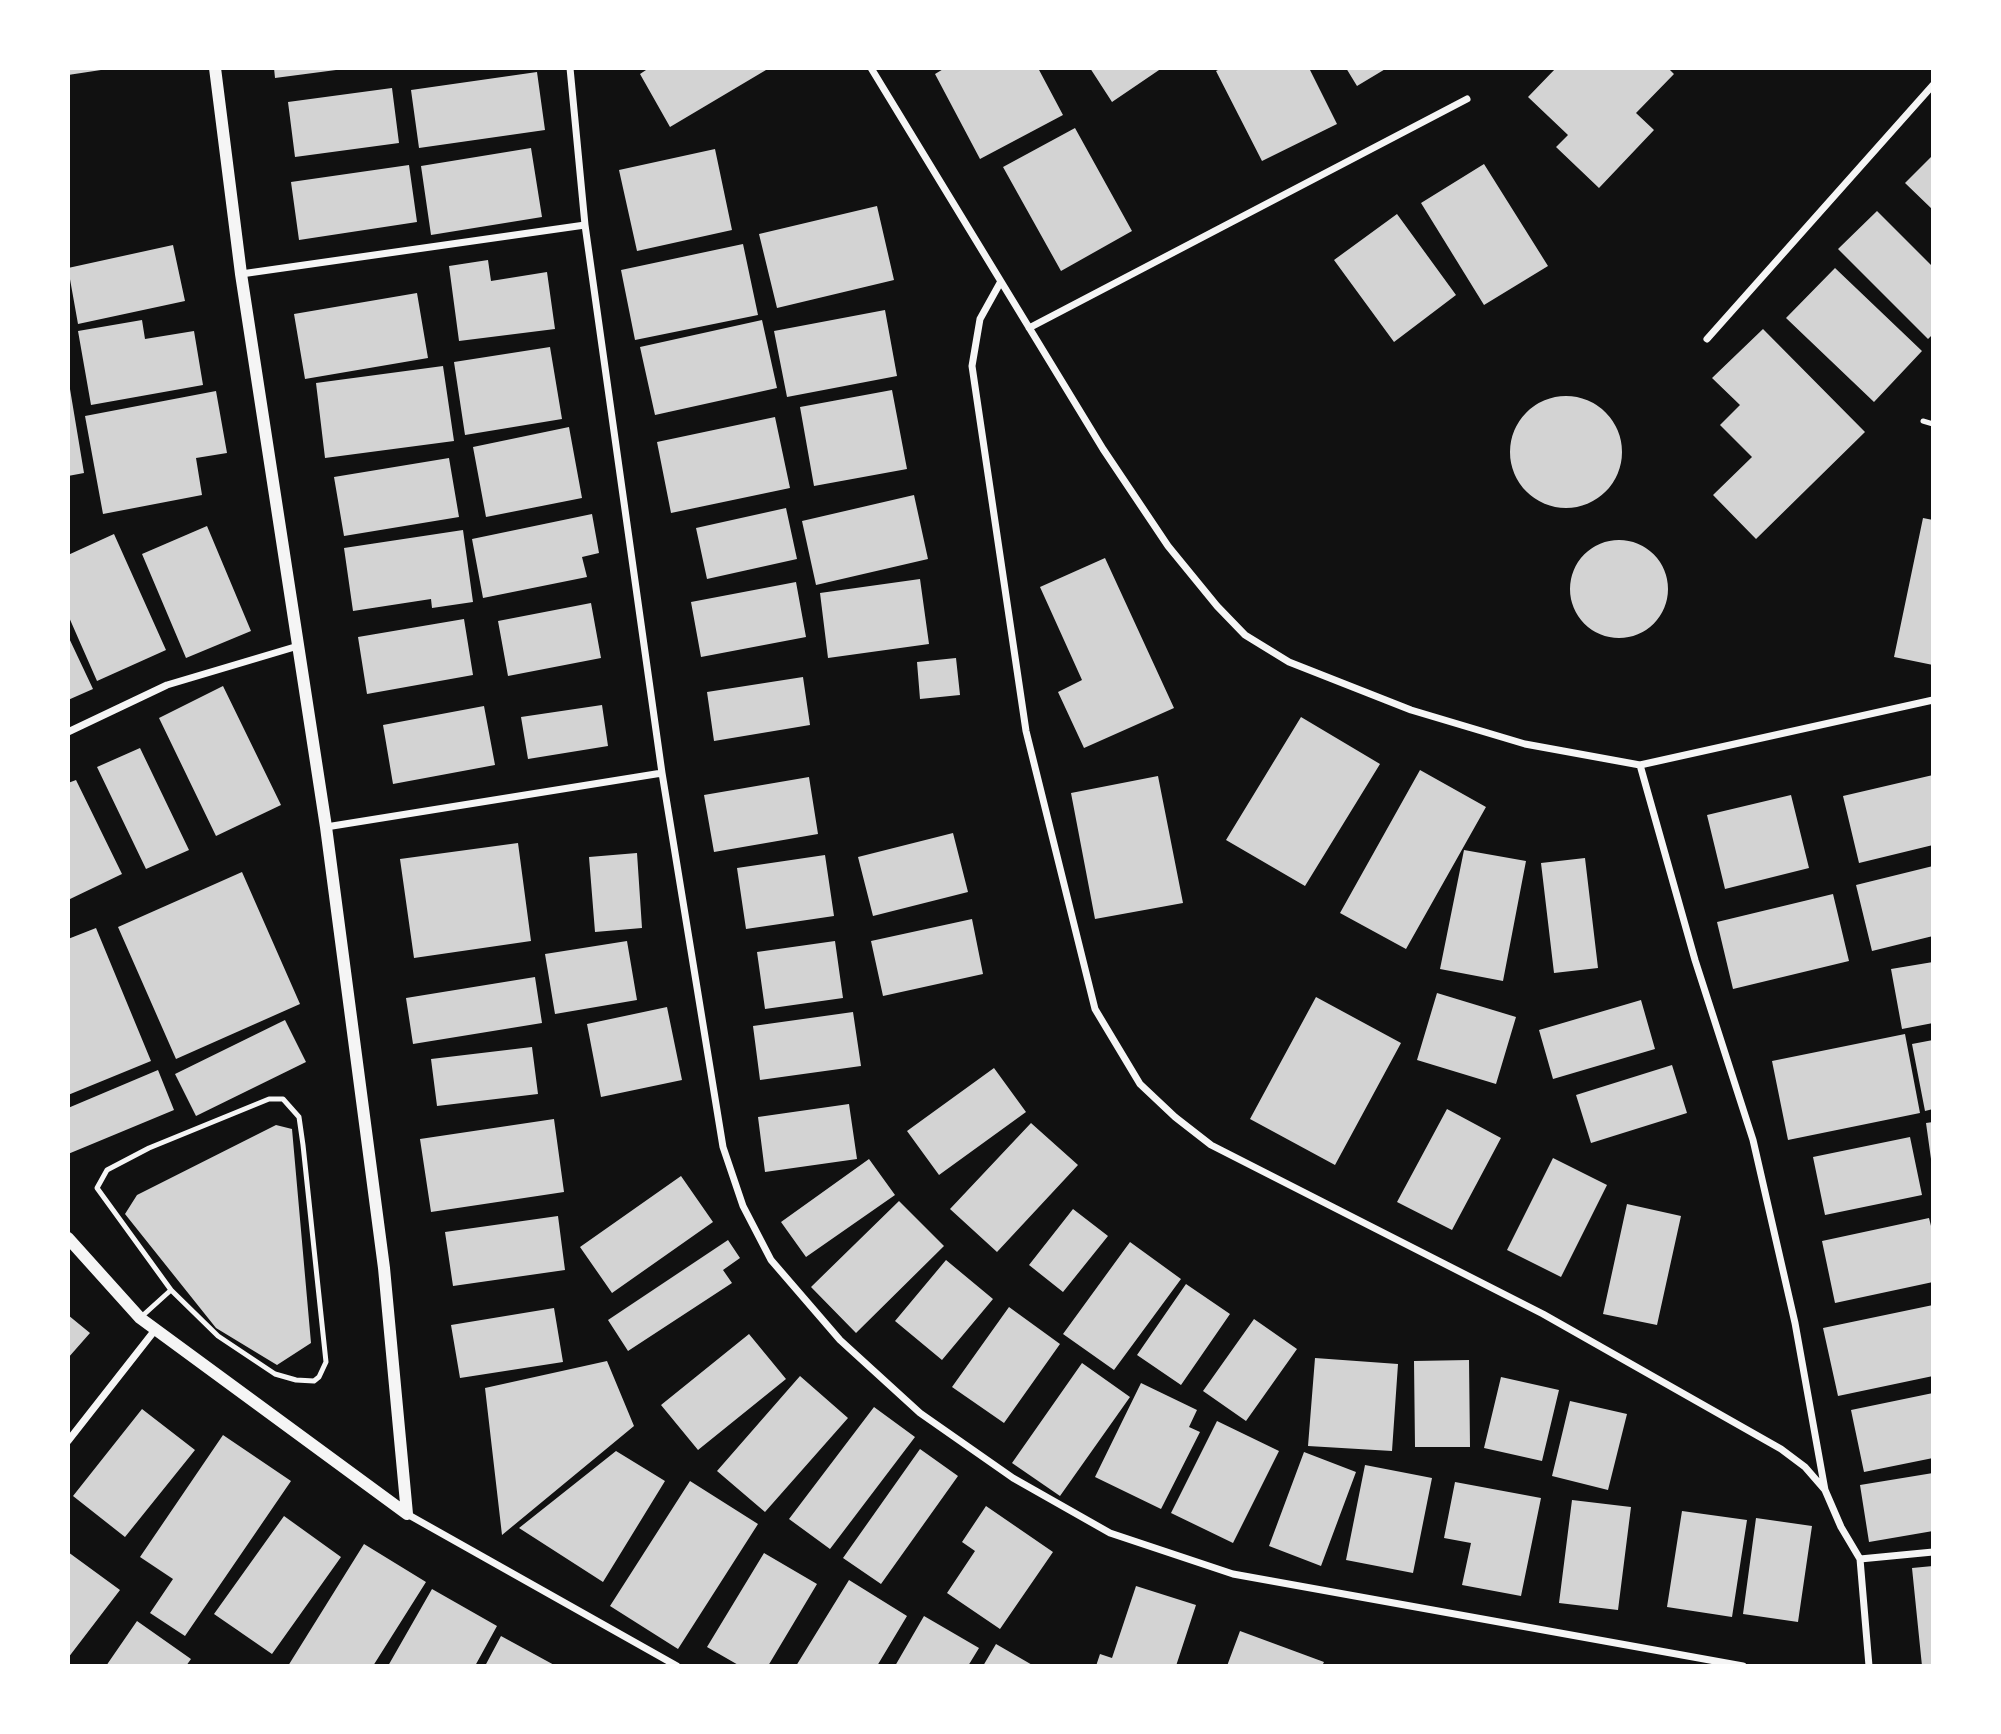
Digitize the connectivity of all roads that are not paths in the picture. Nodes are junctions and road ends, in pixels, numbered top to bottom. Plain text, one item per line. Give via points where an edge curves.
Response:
1 (215, 68) edge
2 (570, 68) edge
3 (871, 68) edge
4 (1933, 85) edge
5 (1467, 99) dead end
6 (585, 225) junction
7 (241, 274) junction
8 (1000, 282) junction
9 (1029, 328) junction
10 (1707, 339) dead end
11 (1923, 421) dead end
12 (1933, 424) edge
13 (298, 646) junction
14 (1933, 700) edge
15 (68, 732) edge
16 (1640, 765) junction
17 (662, 773) junction
18 (326, 827) junction
19 (68, 1238) edge
20 (171, 1290) junction
21 (140, 1318) junction
22 (155, 1330) junction
23 (68, 1441) edge
24 (1825, 1490) junction
25 (407, 1514) junction
26 (1933, 1552) edge
27 (1860, 1559) junction
28 (677, 1666) edge
29 (1743, 1666) edge
30 (1869, 1666) edge

1 - 7 street
2 - 6 street
3 - 8 street
4 - 10 street
5 - 9 street
6 - 7 street
6 - 17 street
7 - 13 street
8 - 9 street
8 - 24 street via 980,319 972,366 1026,731 1095,1009 1140,1084 1211,1145 1543,1314 1781,1449
9 - 16 street via 1168,546 1245,635 1289,662 1411,710 1525,744
11 - 12 lane
13 - 15 street via 167,685
13 - 18 street
14 - 16 street
16 - 24 street via 1695,960 1753,1140 1795,1323
17 - 18 street
17 - 29 street via 723,1147 743,1206 771,1260 788,1280 840,1340 920,1413 1013,1478 1110,1533 1233,1574
18 - 25 street via 384,1268
19 - 21 street
20 - 20 lane via 218,1336 275,1374 296,1380 319,1377 327,1362 303,1145 299,1117 282,1099 269,1099 107,1170 97,1188
20 - 21 lane
21 - 22 street
22 - 23 street
22 - 25 street
24 - 27 street
25 - 28 street
26 - 27 street
27 - 30 street

